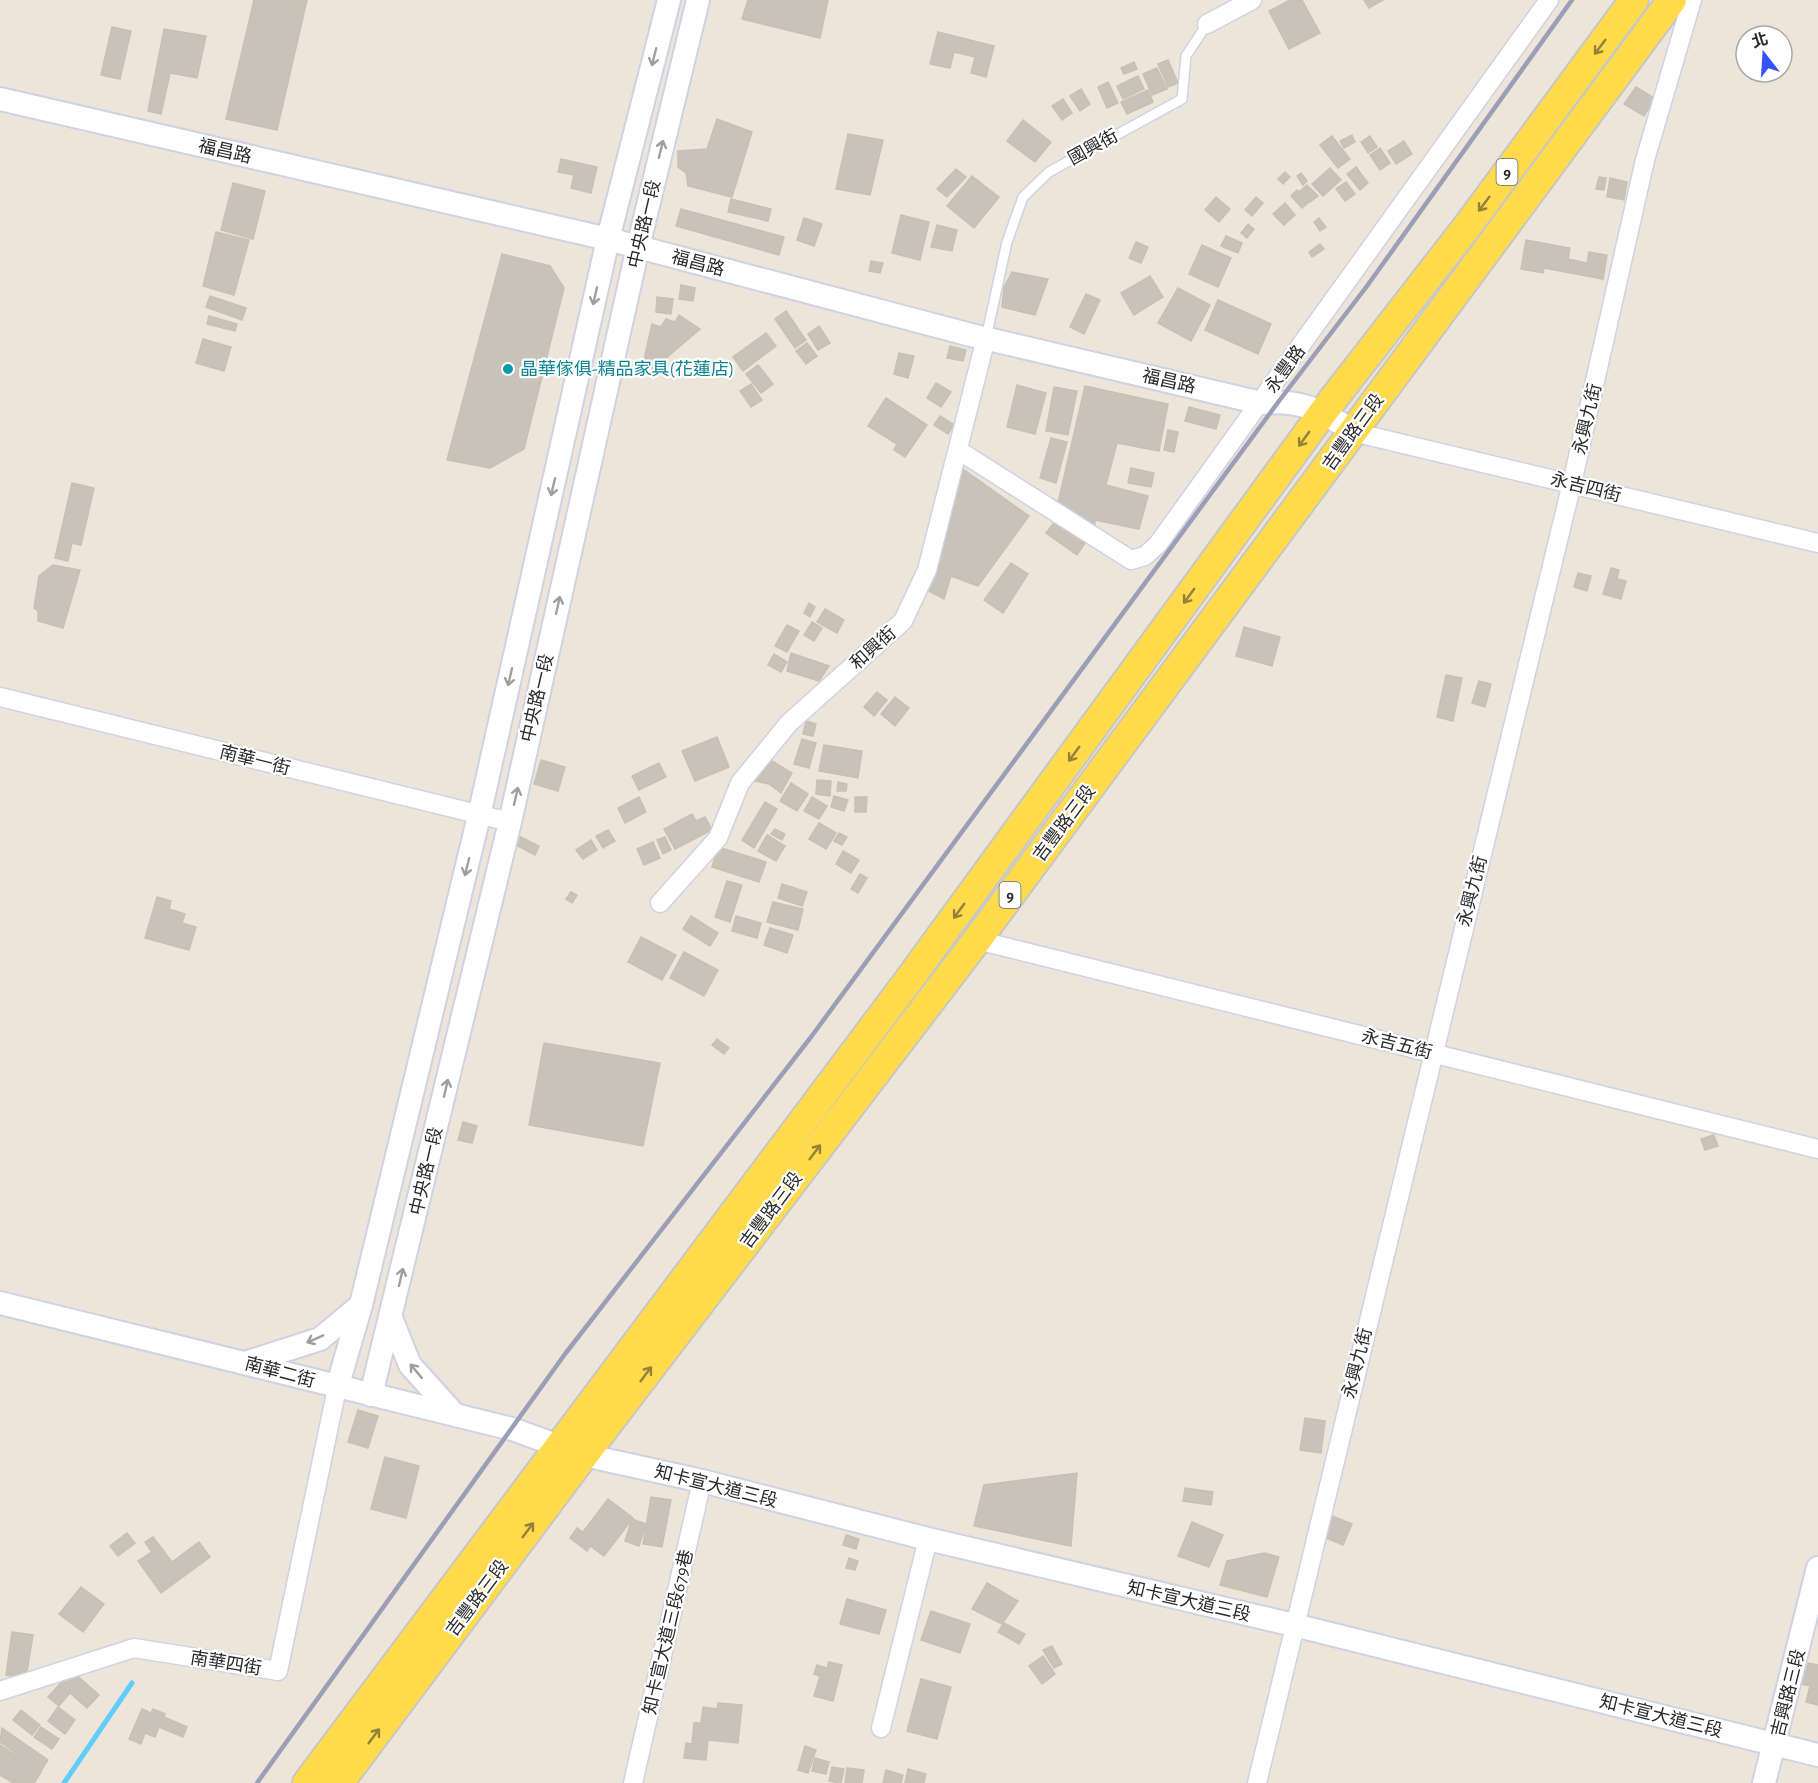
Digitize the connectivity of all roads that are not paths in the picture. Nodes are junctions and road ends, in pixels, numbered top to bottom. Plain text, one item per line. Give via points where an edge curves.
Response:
1 (669, 0) edge
2 (698, 0) edge
3 (1252, 0) edge
4 (1549, 0) edge
5 (1634, 0) edge
6 (1672, 0) edge
7 (1692, 0) edge
8 (1207, 24) joint
9 (0, 99) edge
10 (608, 239) junction
11 (638, 247) junction
12 (986, 338) junction
13 (1261, 403) junction
14 (1324, 411) junction
15 (1353, 432) junction
16 (958, 450) junction
17 (1572, 483) junction
18 (1818, 543) edge
19 (0, 697) edge
20 (480, 816) junction
21 (510, 822) junction
22 (660, 903) dead end
23 (977, 940) junction
24 (1432, 1053) junction
25 (1818, 1149) edge
26 (0, 1303) edge
27 (361, 1305) junction
28 (391, 1318) junction
29 (245, 1363) junction
30 (337, 1388) junction
31 (371, 1395) junction
32 (455, 1415) junction
33 (571, 1451) junction
34 (702, 1480) junction
35 (928, 1539) junction
36 (1818, 1568) edge
37 (1294, 1625) junction
38 (0, 1691) edge
39 (881, 1728) dead end
40 (1776, 1745) junction
41 (1818, 1755) edge
42 (307, 1783) edge
43 (339, 1783) edge
44 (633, 1783) edge
45 (1257, 1783) edge
46 (1764, 1783) edge

1 -> 10 street, 中央路一段
11 -> 2 street, 中央路一段
3 - 8 street, 國興街
4 - 13 street, 永豐路
5 -> 14 main road, 吉豐路三段 / 9
6 - 15 main road, 吉豐路三段 / 9
7 - 17 street, 永興九街 via 1645,160
8 - 12 lane, 國興街 via 1186,56 1182,99 1057,167 1023,197 1007,242
9 - 10 street, 福昌路
10 - 11 street, 福昌路
10 -> 20 street, 中央路一段
11 - 12 street, 福昌路
21 -> 11 street, 中央路一段
12 - 13 street, 福昌路
12 - 16 street, 和興街
13 - 14 street, 福昌路 via 1279,401
13 - 16 street, 永豐路 via 1158,544 1145,556 1131,560
14 - 15 street, 福昌路
14 -> 33 main road, 吉豐路三段 / 9
15 - 17 street, 永吉四街
15 - 23 main road, 吉豐路三段 / 9
16 - 22 street, 和興街 via 927,570 903,621 789,723 741,783 718,838
17 - 18 street, 永吉四街
17 - 24 street, 永興九街
19 - 20 street, 南華一街
20 - 21 street, 南華一街
20 -> 27 street, 中央路一段
28 -> 21 street, 中央路一段
23 - 24 street, 永吉五街
33 -> 23 main road, 吉豐路三段 / 9
24 - 25 street, 永吉五街
24 - 37 street, 永興九街
26 - 29 street, 南華二街
27 -> 29 street via 320,1339
27 - 30 street, 中央路一段
28 - 31 street, 中央路一段
32 -> 28 street via 410,1365
29 - 30 street, 南華二街
30 - 31 street, 南華二街
30 - 38 street, 南華四街 via 278,1671 135,1648
31 - 32 street, 南華二街
32 - 33 street, 南華二街 via 512,1429
33 - 34 street, 知卡宣大道三段
33 - 42 main road, 吉豐路三段 / 9
43 -> 33 main road, 吉豐路三段 / 9
34 - 35 street, 知卡宣大道三段
34 - 44 street, 知卡宣大道三段679巷
35 - 37 street, 知卡宣大道三段
35 - 39 street
36 - 40 street, 吉興路三段
37 - 40 street, 知卡宣大道三段
37 - 45 street, 永興九街
40 - 41 street, 知卡宣大道三段
40 - 46 street, 吉興路三段

